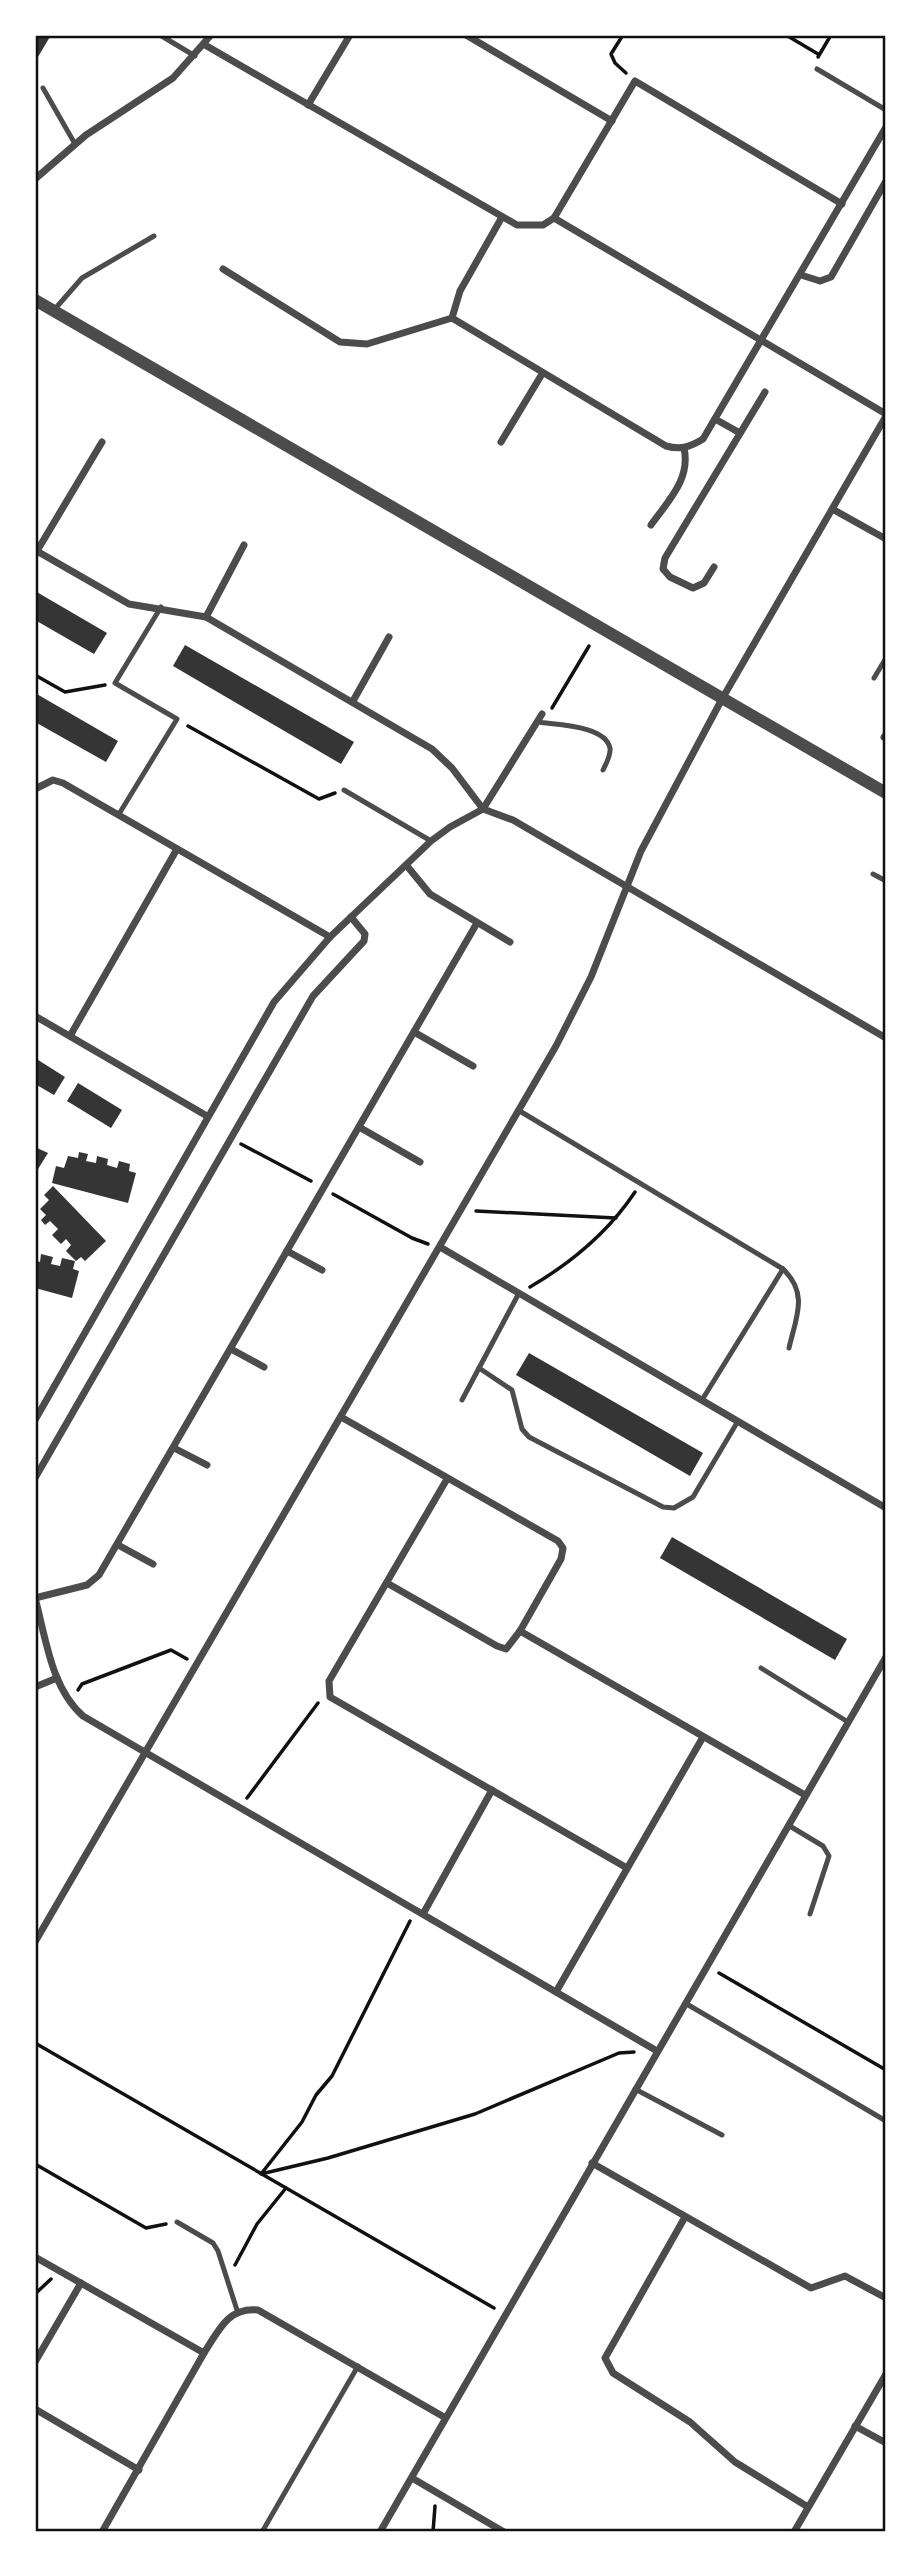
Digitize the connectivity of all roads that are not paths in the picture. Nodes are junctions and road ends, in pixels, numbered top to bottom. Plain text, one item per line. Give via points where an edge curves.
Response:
1 (160, 35) edge
2 (211, 35) edge
3 (350, 35) edge
4 (466, 35) edge
5 (205, 45) junction
6 (195, 55) junction
7 (817, 69) road end
8 (43, 88) dead end
9 (308, 105) junction
10 (886, 110) edge
11 (612, 121) junction
12 (886, 127) edge
13 (75, 144) junction
14 (35, 179) edge
15 (886, 181) edge
16 (842, 204) junction
17 (502, 217) junction
18 (554, 218) junction
19 (154, 236) dead end
20 (223, 269) dead end
21 (801, 275) junction
22 (35, 300) edge
23 (53, 311) junction
24 (452, 318) junction
25 (762, 342) junction
26 (542, 374) junction
27 (765, 392) dead end
28 (886, 415) edge
29 (715, 419) junction
30 (740, 433) junction
31 (102, 442) dead end
32 (501, 442) dead end
33 (684, 448) junction
34 (834, 510) junction
35 (651, 525) dead end
36 (886, 539) edge
37 (244, 545) dead end
38 (36, 551) edge
39 (714, 567) dead end
40 (161, 607) junction
41 (206, 617) junction
42 (390, 637) dead end
43 (886, 658) edge
44 (874, 678) dead end
45 (722, 699) junction
46 (353, 701) junction
47 (540, 718) joint
48 (603, 770) dead end
49 (35, 789) edge
50 (344, 790) road end
51 (886, 793) edge
52 (483, 809) junction
53 (119, 814) junction
54 (431, 841) junction
55 (177, 849) junction
56 (407, 866) junction
57 (873, 874) dead end
58 (886, 881) edge
59 (626, 887) junction
60 (351, 917) junction
61 (477, 923) junction
62 (330, 937) junction
63 (510, 942) dead end
64 (35, 1016) edge
65 (414, 1032) junction
66 (70, 1036) junction
67 (886, 1038) edge
68 (473, 1066) dead end
69 (518, 1110) junction
70 (207, 1116) junction
71 (359, 1127) junction
72 (420, 1162) dead end
73 (440, 1247) junction
74 (287, 1251) junction
75 (783, 1269) junction
76 (322, 1270) dead end
77 (519, 1293) junction
78 (789, 1348) dead end
79 (231, 1349) junction
80 (264, 1367) dead end
81 (478, 1368) junction
82 (702, 1400) junction
83 (462, 1401) dead end
84 (341, 1417) junction
85 (35, 1420) edge
86 (738, 1421) junction
87 (174, 1448) junction
88 (207, 1465) dead end
89 (35, 1478) edge
90 (447, 1479) junction
91 (886, 1508) edge
92 (118, 1545) junction
93 (153, 1564) dead end
94 (387, 1583) junction
95 (35, 1598) edge
96 (520, 1631) junction
97 (886, 1657) edge
98 (761, 1668) dead end
99 (57, 1678) junction
100 (35, 1687) edge
101 (848, 1722) junction
102 (703, 1737) junction
103 (145, 1752) junction
104 (492, 1790) junction
105 (805, 1795) junction
106 (788, 1825) junction
107 (627, 1868) junction
108 (423, 1914) junction
109 (810, 1914) dead end
110 (35, 1942) edge
111 (556, 1992) junction
112 (685, 2003) junction
113 (657, 2051) junction
114 (635, 2089) junction
115 (886, 2121) edge
116 (722, 2135) dead end
117 (592, 2163) junction
118 (685, 2217) junction
119 (177, 2222) road end
120 (35, 2258) edge
121 (81, 2283) junction
122 (886, 2298) edge
123 (237, 2310) junction
124 (204, 2353) junction
125 (35, 2362) edge
126 (358, 2367) junction
127 (886, 2374) edge
128 (35, 2409) edge
129 (444, 2417) junction
130 (855, 2426) junction
131 (886, 2443) edge
132 (139, 2470) junction
133 (412, 2478) junction
134 (808, 2507) junction
135 (102, 2532) edge
136 (262, 2532) edge
137 (380, 2532) edge
138 (504, 2532) edge
139 (794, 2532) edge

1 - 6 lane
2 - 5 street
3 - 9 street
4 - 11 street
5 - 6 street
5 - 9 street
6 - 13 street via 158,90
7 - 10 lane
8 - 13 lane
9 - 17 street
11 - 16 street via 635,81
11 - 18 street
12 - 16 street
13 - 14 street
15 - 21 street via 831,277 820,281
16 - 21 street
17 - 18 street via 517,225 535,226
17 - 24 street via 460,291
18 - 25 street
19 - 23 lane via 82,278
20 - 24 street via 340,342 367,344
21 - 25 street
22 - 23 street
23 - 45 street
24 - 26 street
25 - 28 street
25 - 29 street
26 - 32 street
26 - 33 street via 666,446
27 - 30 street
28 - 34 street
29 - 30 street
29 - 33 street via 703,439
30 - 39 street via 665,558 663,569 670,578 693,588 704,583
31 - 38 street
33 - 35 street via 685,476
34 - 36 street
34 - 45 street
37 - 41 street
38 - 40 street via 129,604
40 - 41 street
40 - 53 lane via 115,683 177,719
41 - 46 street
42 - 46 street
43 - 44 lane
45 - 51 street
45 - 59 street
46 - 52 street via 432,749
47 - 48 lane via 597,733 609,745
47 - 52 street
49 - 53 street via 53,780
50 - 54 lane
52 - 54 street
52 - 59 street via 513,820
53 - 55 street
54 - 56 street
55 - 62 street
55 - 66 street
56 - 60 street
56 - 61 street via 430,894
57 - 58 lane
59 - 67 street
59 - 69 street via 591,976
60 - 62 street
60 - 89 street via 366,936 364,942 313,996
61 - 63 street
61 - 65 street
62 - 70 street via 274,1002
64 - 66 street
65 - 68 street
65 - 71 street
66 - 70 street
69 - 73 street
69 - 75 lane
70 - 85 street
71 - 72 street
71 - 74 street
73 - 77 street
73 - 84 street
74 - 76 street
74 - 79 street
75 - 78 lane via 795,1280 800,1300
75 - 82 lane
77 - 81 lane
77 - 82 street
79 - 80 street
79 - 87 street
81 - 83 lane
81 - 86 lane via 512,1390 522,1429 529,1437 663,1507 674,1508 693,1497
82 - 86 street
84 - 90 street
84 - 103 street
86 - 91 street
87 - 88 street
87 - 92 street
90 - 94 street
90 - 96 street via 561,1544 561,1559
92 - 93 street
92 - 95 street via 87,1585
94 - 96 street via 500,1648 509,1647
94 - 104 street via 329,1681 328,1691 339,1705
95 - 99 street
96 - 102 street
97 - 101 street
98 - 101 lane
99 - 100 street
99 - 103 street via 69,1704 83,1716
101 - 105 street
102 - 105 street
102 - 107 street
103 - 108 street
103 - 110 street
104 - 107 street
104 - 108 street
105 - 106 street
106 - 109 lane via 823,1846 829,1856
106 - 112 street
107 - 111 street
108 - 111 street
111 - 113 street
112 - 113 street
112 - 115 lane
113 - 114 street
114 - 116 lane
114 - 117 street
117 - 118 street
117 - 129 street
118 - 122 street via 812,2288 845,2276
118 - 134 street via 605,2358 606,2365 690,2422 735,2462
119 - 123 lane via 213,2244
120 - 121 street
121 - 124 street
121 - 125 street
123 - 124 street
123 - 126 street via 258,2310 275,2317
124 - 132 street
126 - 129 street
126 - 136 lane
127 - 130 street
128 - 132 street
129 - 133 street
130 - 131 street
130 - 134 street
132 - 135 street
133 - 137 street
133 - 138 street
134 - 139 street

